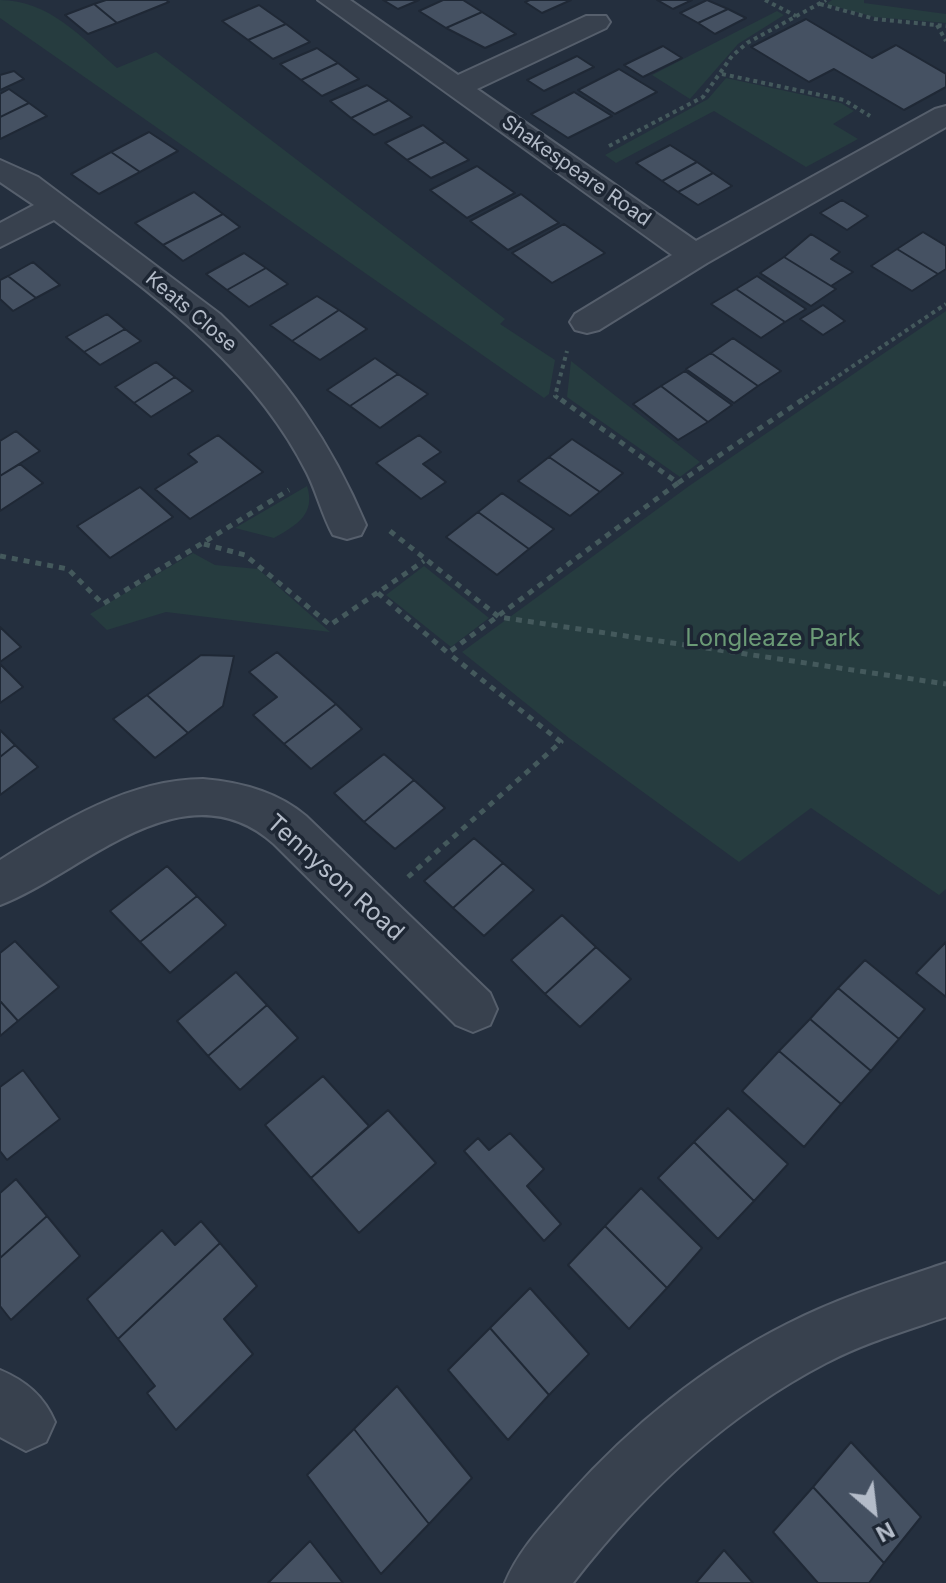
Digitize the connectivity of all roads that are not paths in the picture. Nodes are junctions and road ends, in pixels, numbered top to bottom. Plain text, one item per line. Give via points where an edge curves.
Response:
1 (332, 0) edge
2 (596, 22) dead end
3 (455, 88) junction
4 (946, 115) edge
5 (0, 169) edge
6 (56, 206) junction
7 (0, 237) edge
8 (695, 256) junction
9 (587, 322) road end
10 (347, 525) dead end
11 (0, 884) edge
12 (473, 1009) dead end
13 (946, 1290) edge
14 (535, 1583) edge

1 - 3 street, Shakespeare Road
2 - 3 street
3 - 8 street, Shakespeare Road
4 - 8 street
5 - 6 street, Keats Close
6 - 7 street
6 - 10 street, Keats Close via 235,348 264,380 324,469
8 - 9 street
11 - 12 street, Tennyson Road via 117,819 183,799 215,800 272,816
13 - 14 street via 851,1322 756,1373 664,1440 577,1526

